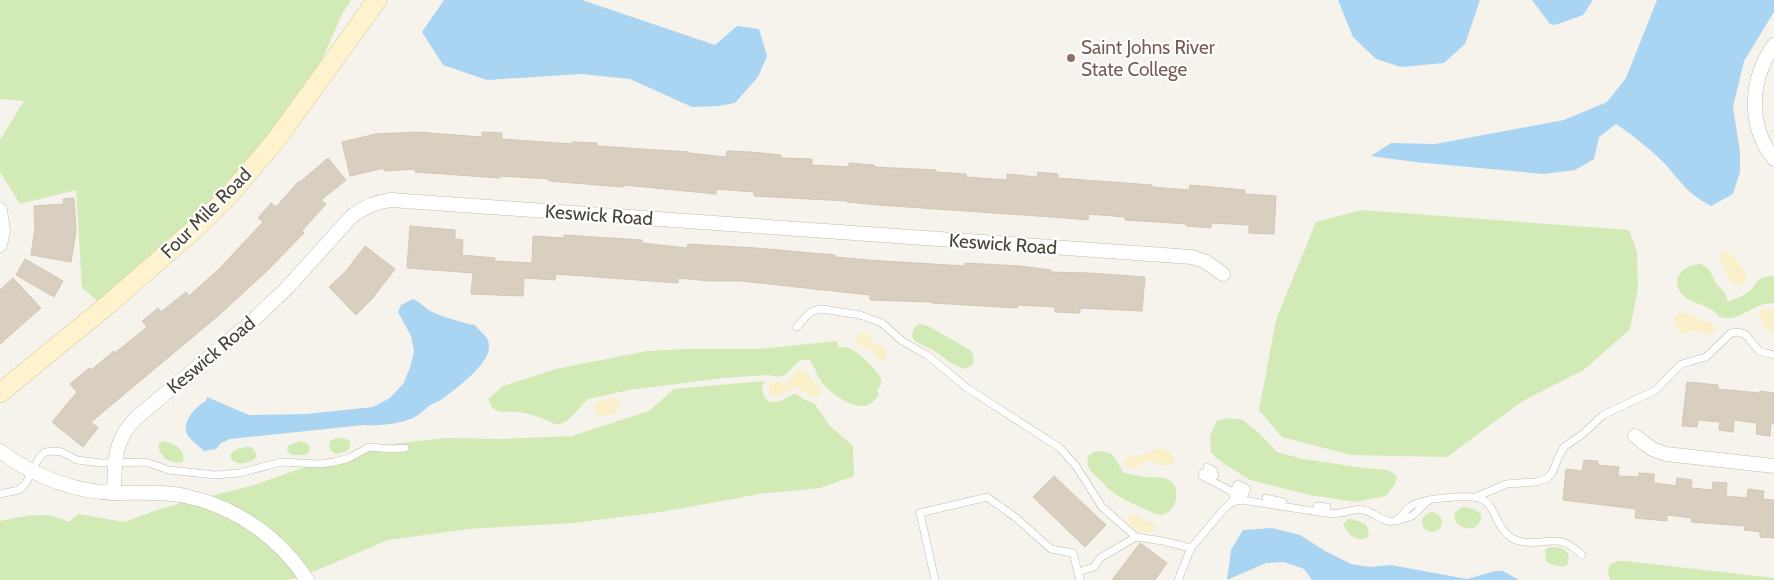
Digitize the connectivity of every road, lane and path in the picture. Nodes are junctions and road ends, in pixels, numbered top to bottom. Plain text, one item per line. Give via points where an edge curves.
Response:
1 (377, 0) edge
2 (1774, 45) edge
3 (1774, 159) edge
4 (0, 210) edge
5 (0, 245) edge
6 (1223, 274) dead end
7 (797, 327) dead end
8 (1774, 355) edge
9 (0, 393) edge
10 (1635, 436) dead end
11 (405, 448) dead end
12 (0, 450) edge
13 (115, 463) junction
14 (1774, 466) edge
15 (31, 471) junction
16 (1214, 471) dead end
17 (1238, 488) dead end
18 (114, 493) junction
19 (0, 494) edge
20 (1476, 497) junction
21 (1242, 500) junction
22 (1136, 537) junction
23 (1191, 548) junction
24 (1582, 554) dead end
25 (1079, 576) edge
26 (307, 580) edge
27 (934, 580) edge
28 (1178, 580) edge

1 - 9 main road, Four Mile Road via 276,140 197,228
2 - 3 street via 1759,71 1754,105 1760,138
4 - 5 street via 3,231
6 - 13 street, Keswick Road via 1192,257 400,201 377,202 352,216 287,288 249,324 136,418 120,439
7 - 22 lane via 816,310 860,315 882,322 902,341 927,355 967,388 1060,448 1076,466 1102,507
8 - 20 lane via 1759,351 1745,334 1731,333 1712,353 1682,364 1656,390 1603,414 1584,433 1564,446 1546,479 1506,484
10 - 14 street via 1652,449 1666,454
11 - 13 lane via 369,447 334,462 281,462 215,476 169,470 146,462
12 - 15 street
13 - 15 lane via 77,460 53,451 45,452
13 - 18 street, Keswick Road
15 - 18 street via 68,486
15 - 19 lane via 19,490
16 - 21 lane via 1207,467 1207,471 1215,475 1213,478 1202,476 1233,492 1233,498
17 - 21 lane via 1244,490 1242,495 1235,495 1238,484 1247,489
18 - 26 street via 161,492 229,510 268,536
20 - 21 lane via 1444,498 1413,504 1394,521 1362,509 1338,513
20 - 24 lane via 1487,503 1502,530 1512,538 1527,542 1560,540
21 - 23 lane via 1232,502 1224,509
22 - 23 lane
22 - 25 lane via 1100,558 1094,567
23 - 28 lane
25 - 27 lane via 1073,553 1051,549 987,497 920,513

